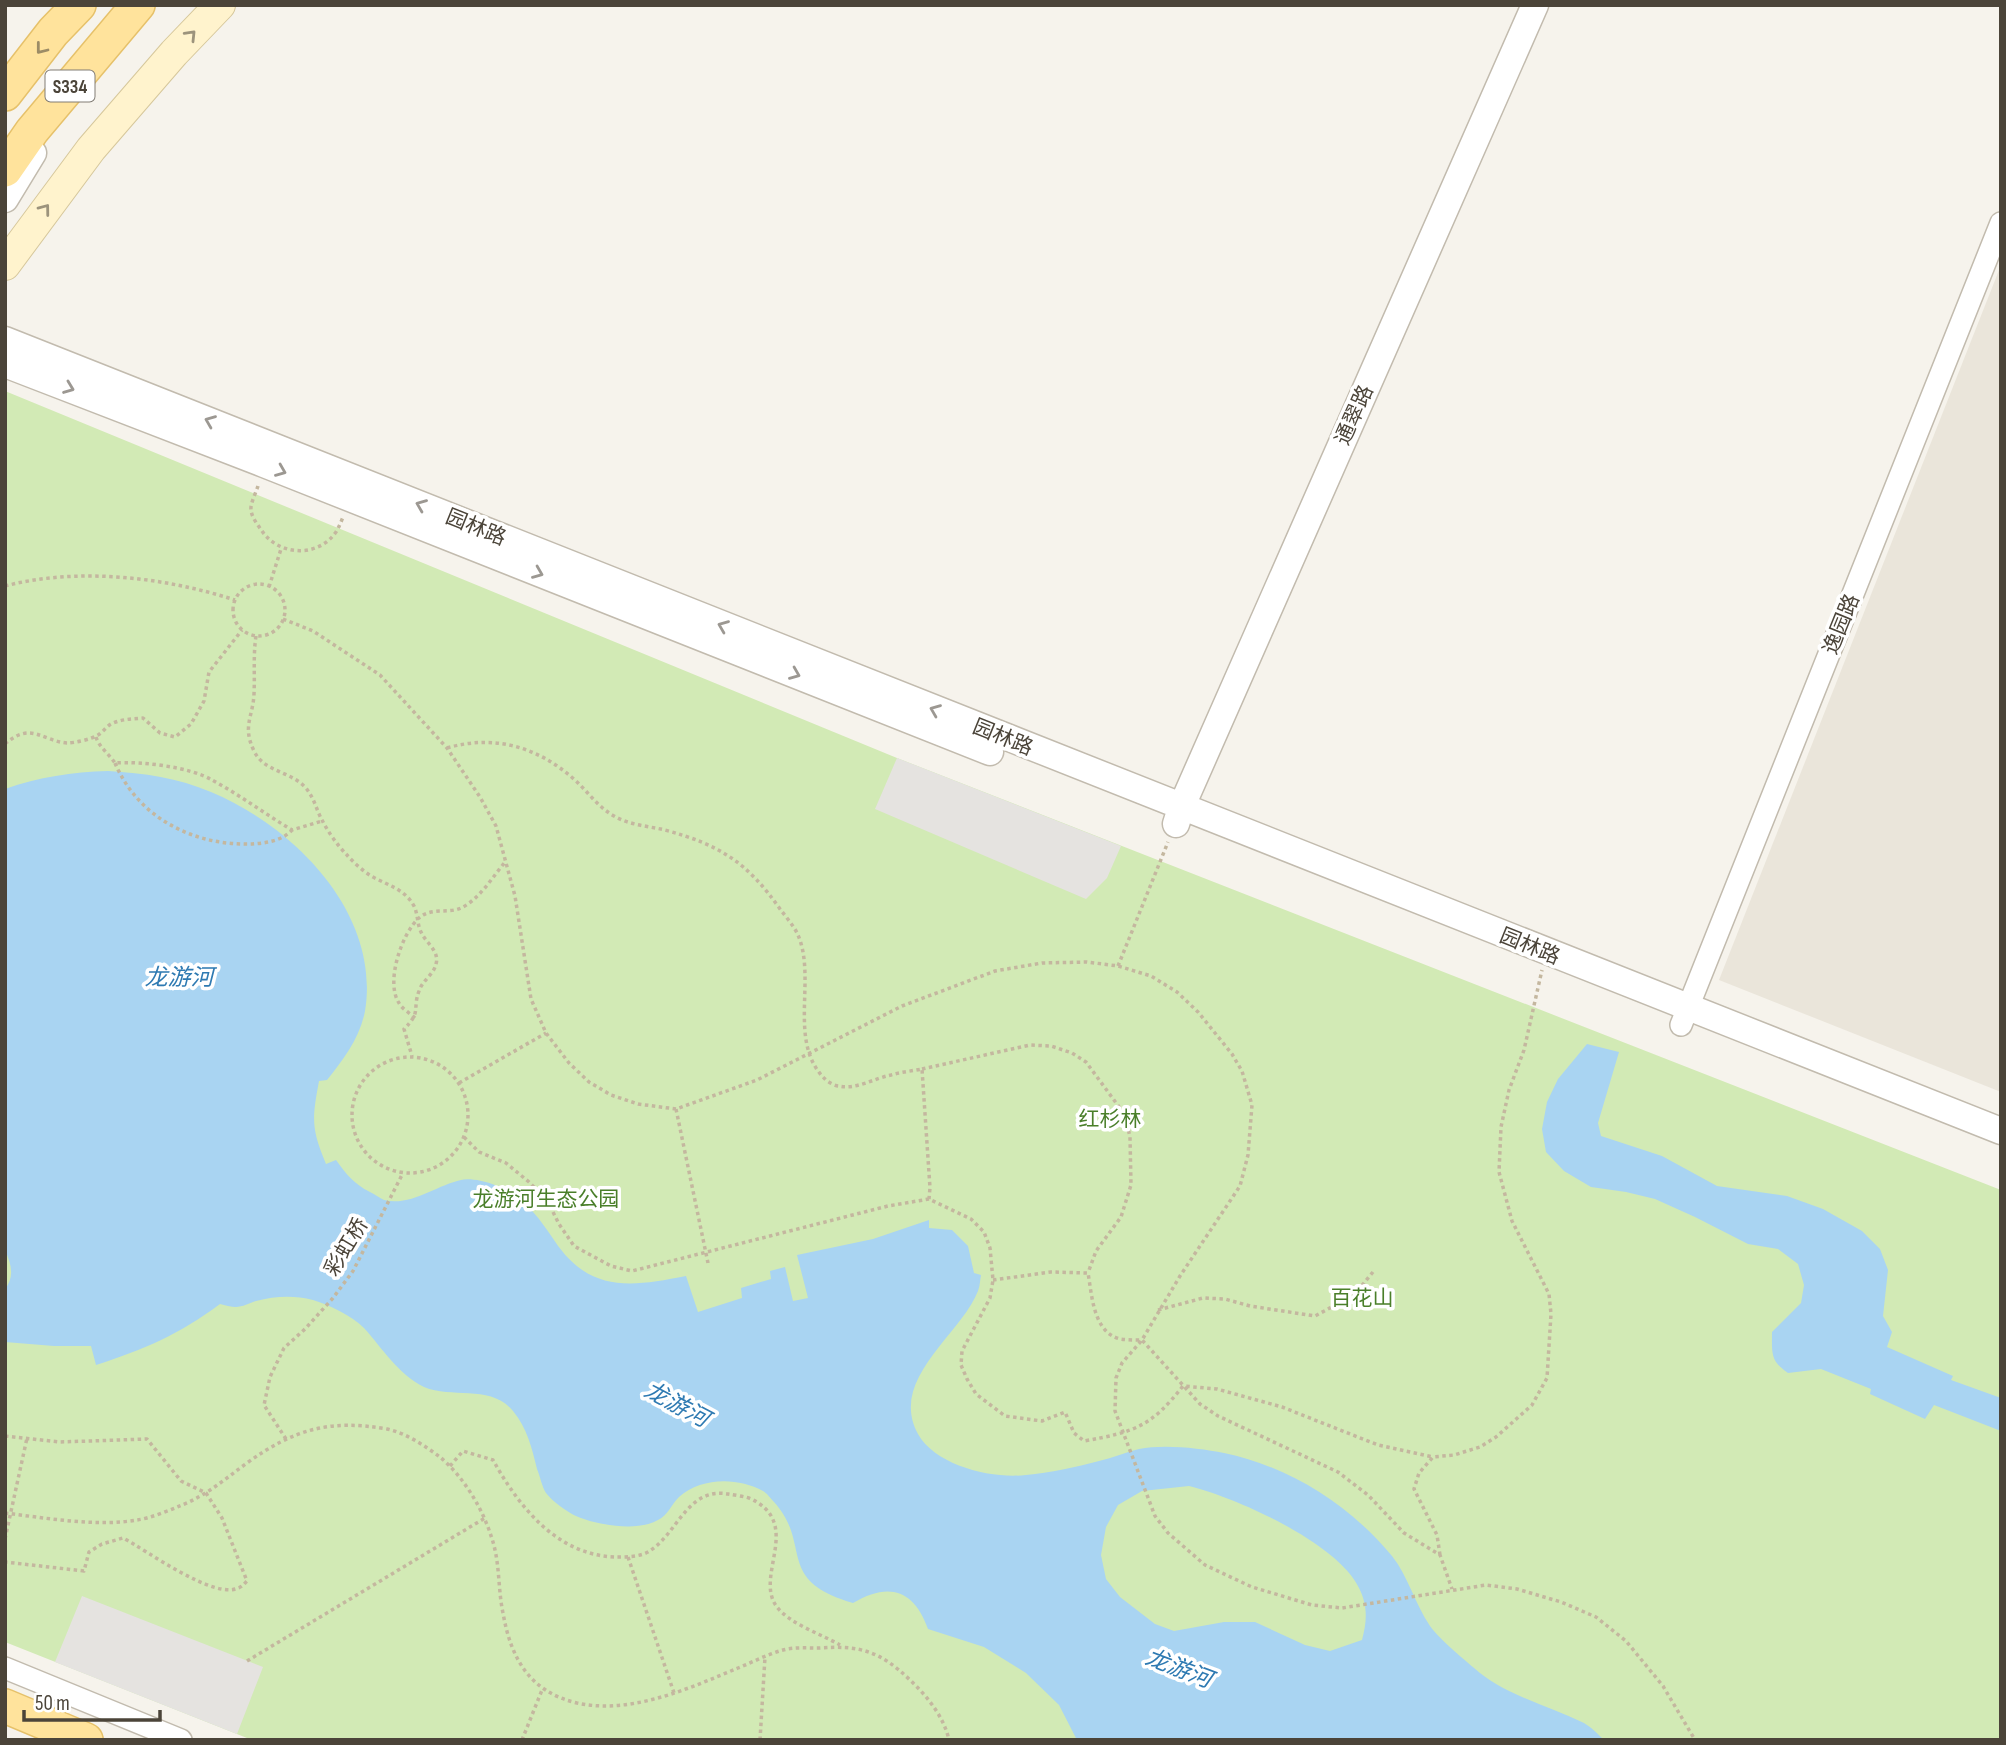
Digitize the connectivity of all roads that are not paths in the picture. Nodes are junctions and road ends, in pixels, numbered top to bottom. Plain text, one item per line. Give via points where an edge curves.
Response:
1 (79, 5) edge
2 (138, 5) edge
3 (220, 5) edge
4 (1535, 5) edge
5 (5, 94) edge
6 (5, 170) edge
7 (5, 199) edge
8 (2001, 223) edge
9 (5, 265) edge
10 (5, 340) edge
11 (5, 364) edge
12 (1178, 816) junction
13 (1685, 1017) junction
14 (2001, 1131) edge
15 (2001, 1150) edge
16 (5, 1668) edge
17 (5, 1706) edge
18 (86, 1740) edge
19 (181, 1740) edge

1 -> 5 main road, S334
2 - 6 main road, S334
2 - 7 street
9 -> 3 main road via 91,149
4 - 12 street, 通翠路
8 - 13 street, 逸园路
12 -> 10 street, 园林路
11 -> 12 street, 园林路
12 - 13 street, 园林路
12 - 13 street, 园林路 via 1542,969
13 - 14 street, 园林路
13 - 15 street, 园林路
16 - 19 street
17 - 18 main road

